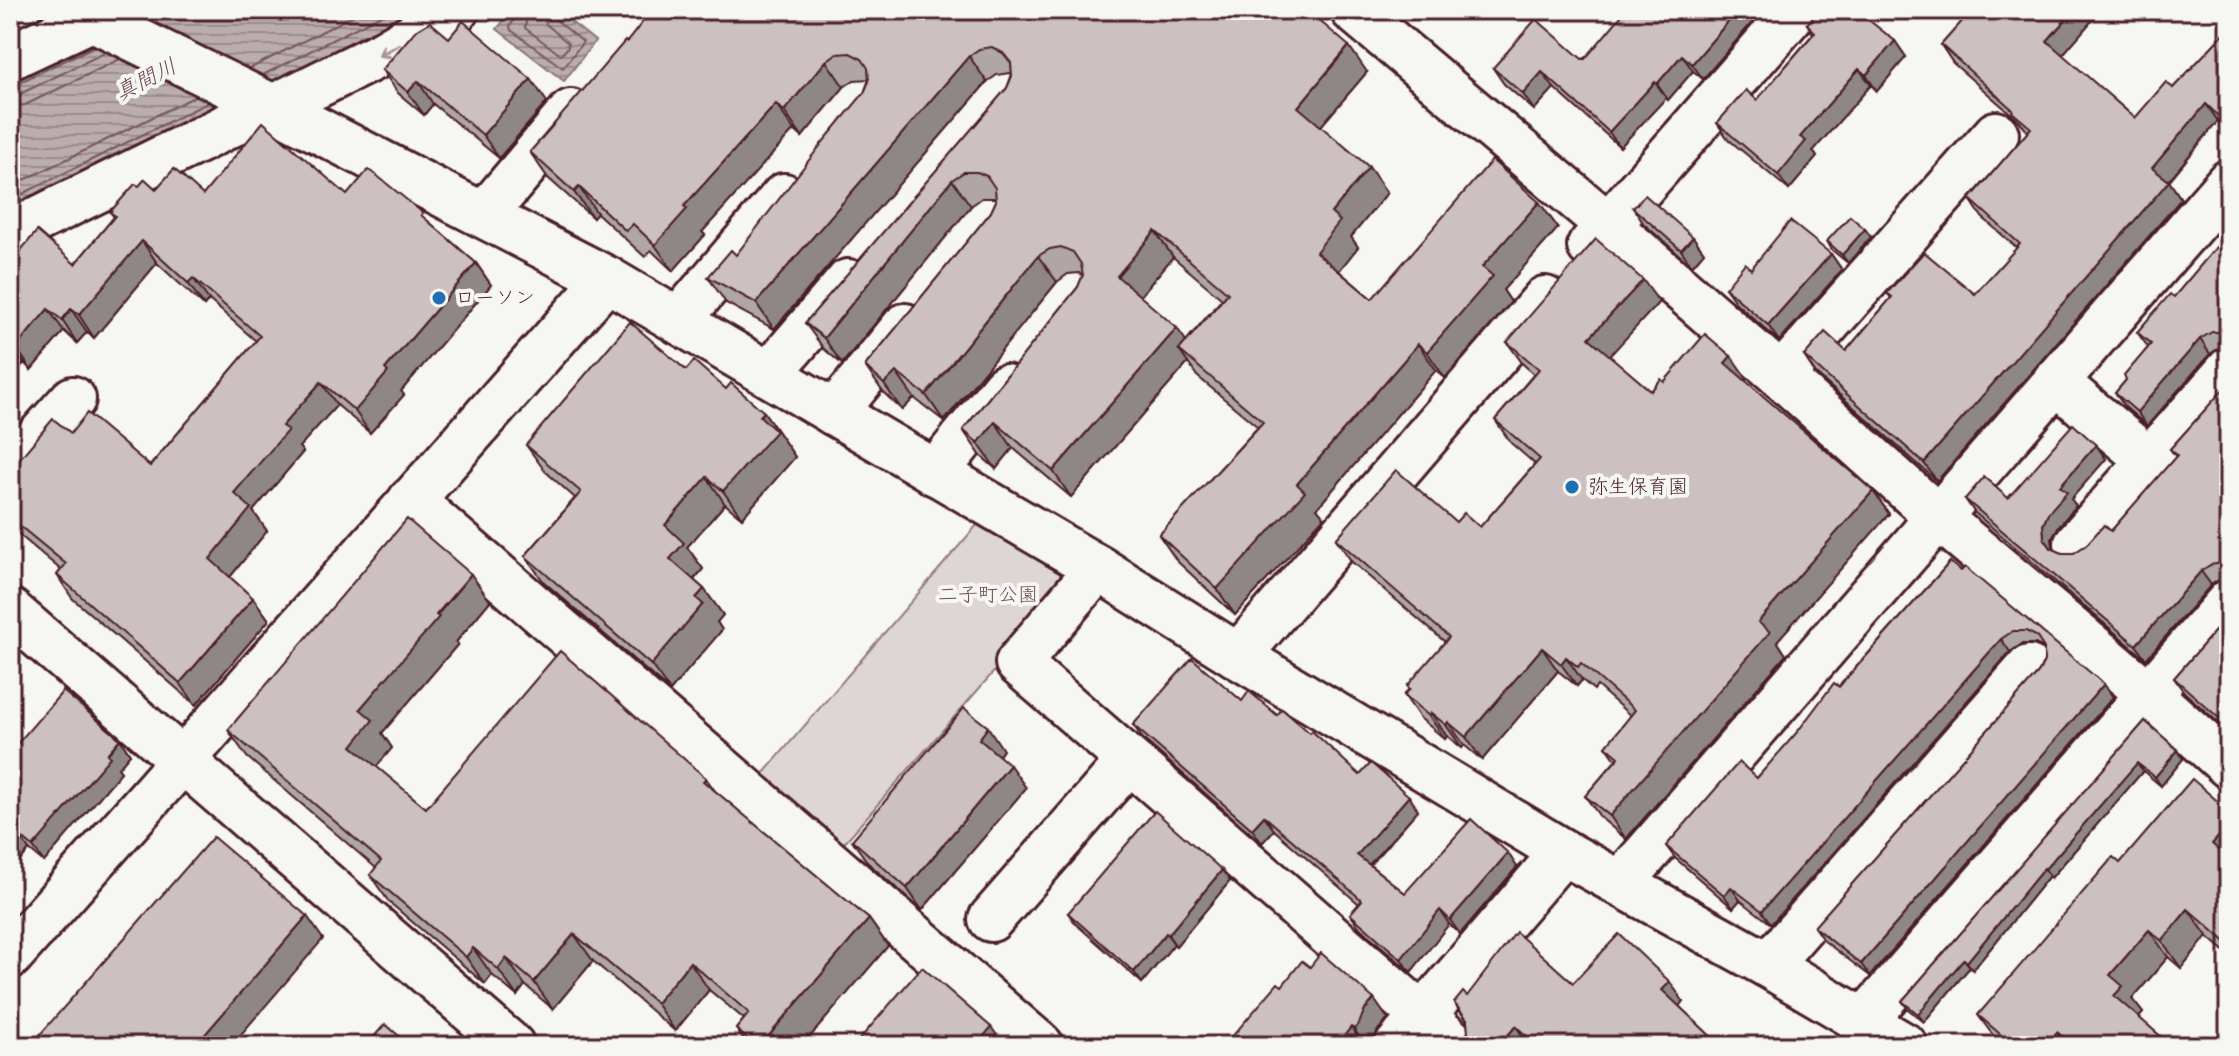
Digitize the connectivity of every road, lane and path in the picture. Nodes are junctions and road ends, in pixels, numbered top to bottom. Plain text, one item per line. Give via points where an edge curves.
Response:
1 (456, 10) edge
2 (1353, 10) edge
3 (1796, 10) edge
4 (97, 16) edge
5 (10, 57) edge
6 (597, 83) edge
7 (266, 104) junction
8 (1996, 134) dead end
9 (812, 164) edge
10 (2229, 182) edge
11 (484, 215) junction
12 (1608, 225) junction
13 (10, 233) edge
14 (872, 254) edge
15 (607, 279) junction
16 (931, 294) edge
17 (678, 321) junction
18 (1029, 356) edge
19 (2229, 370) edge
20 (769, 374) junction
21 (1781, 376) junction
22 (2055, 381) junction
23 (73, 399) dead end
24 (834, 413) junction
25 (2150, 461) junction
26 (10, 469) edge
27 (935, 473) junction
28 (411, 500) junction
29 (1939, 518) junction
30 (2077, 543) dead end
31 (1098, 568) junction
32 (2229, 602) edge
33 (10, 611) edge
34 (1238, 656) junction
35 (2029, 668) dead end
36 (2149, 694) junction
37 (182, 758) junction
38 (1129, 761) junction
39 (2229, 766) edge
40 (1563, 852) junction
41 (1621, 883) junction
42 (991, 919) dead end
43 (10, 956) edge
44 (1768, 965) junction
45 (1864, 1021) junction
46 (1410, 1031) edge
47 (512, 1046) edge
48 (1041, 1046) edge
49 (1457, 1046) edge
50 (1905, 1046) edge

1 -> 7 street via 385,52
2 - 12 street
3 - 12 street
4 - 5 street
4 - 7 street
6 - 11 street
7 - 11 street
7 - 13 street
8 - 21 street
9 - 17 street
10 - 22 street
11 - 15 street
12 - 21 street
12 - 34 street
14 - 20 street
15 - 17 street
15 - 28 street
16 - 24 street
17 - 20 street
18 - 27 street
19 - 25 street
20 - 24 street
21 - 29 street
22 - 25 street
22 - 29 street
23 - 26 street
24 - 27 street
25 - 30 street
27 - 31 street
28 - 37 street
28 - 48 street
29 - 36 street
29 - 41 street
31 - 34 street
31 - 38 street via 1018,663
32 - 36 street
33 - 37 street
34 - 40 street
35 - 44 street
36 - 39 street
36 - 45 street
37 - 43 street
37 - 47 street
38 - 42 street
38 - 46 street
40 - 41 street
40 - 46 street
41 - 44 street
44 - 45 street
45 - 50 street
46 - 49 street

